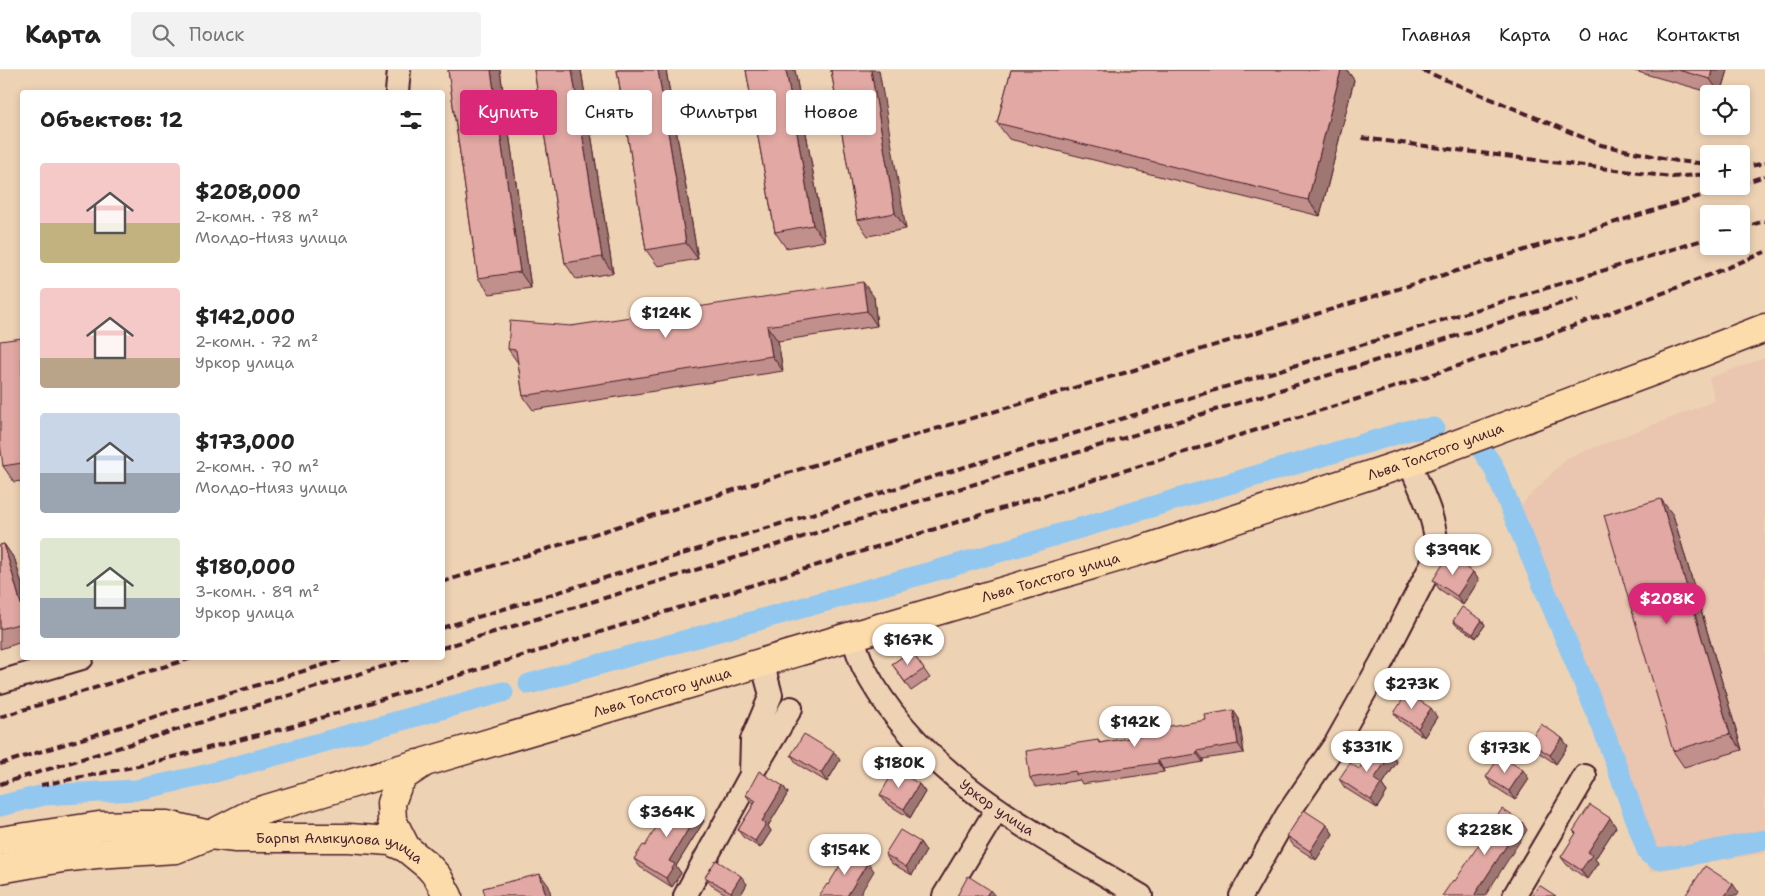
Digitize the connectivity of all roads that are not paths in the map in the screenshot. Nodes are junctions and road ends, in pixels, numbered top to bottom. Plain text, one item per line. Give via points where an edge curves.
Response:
1 (399, 70) edge
2 (397, 90) edge
3 (1765, 328) edge
4 (1409, 462) junction
5 (852, 636) junction
6 (75, 660) edge
7 (762, 662) junction
8 (0, 682) edge
9 (791, 708) dead end
10 (425, 762) junction
11 (751, 775) junction
12 (1585, 776) dead end
13 (997, 809) junction
14 (210, 835) junction
15 (0, 841) edge
16 (406, 848) junction
17 (0, 869) edge
18 (448, 896) edge
19 (685, 896) edge
20 (944, 896) edge
21 (1141, 896) edge
22 (1241, 896) edge
23 (1514, 896) edge

1 - 2 street
3 - 4 main road, Льва Толстого улица
4 - 5 main road, Льва Толстого улица via 1136,552
4 - 22 street via 1432,522 1436,555 1336,743 1287,815
5 - 7 main road, Льва Толстого улица
5 - 13 street, Уркор улица via 864,667 884,700 918,744
6 - 8 street
7 - 10 main road, Льва Толстого улица
7 - 11 street via 771,695 752,740
9 - 11 street
10 - 14 main road via 253,814
10 - 16 main road, Льва Толстого улица via 405,775 391,803 392,820
11 - 19 street
12 - 23 street
13 - 20 street
13 - 21 street, Уркор улица
14 - 15 main road, Барпы Алыкулова улица via 168,825 99,826
14 - 16 main road, Барпы Алыкулова улица via 349,838 390,841
14 - 17 main road via 176,849 70,857
16 - 18 main road, Барпы Алыкулова улица via 433,871

